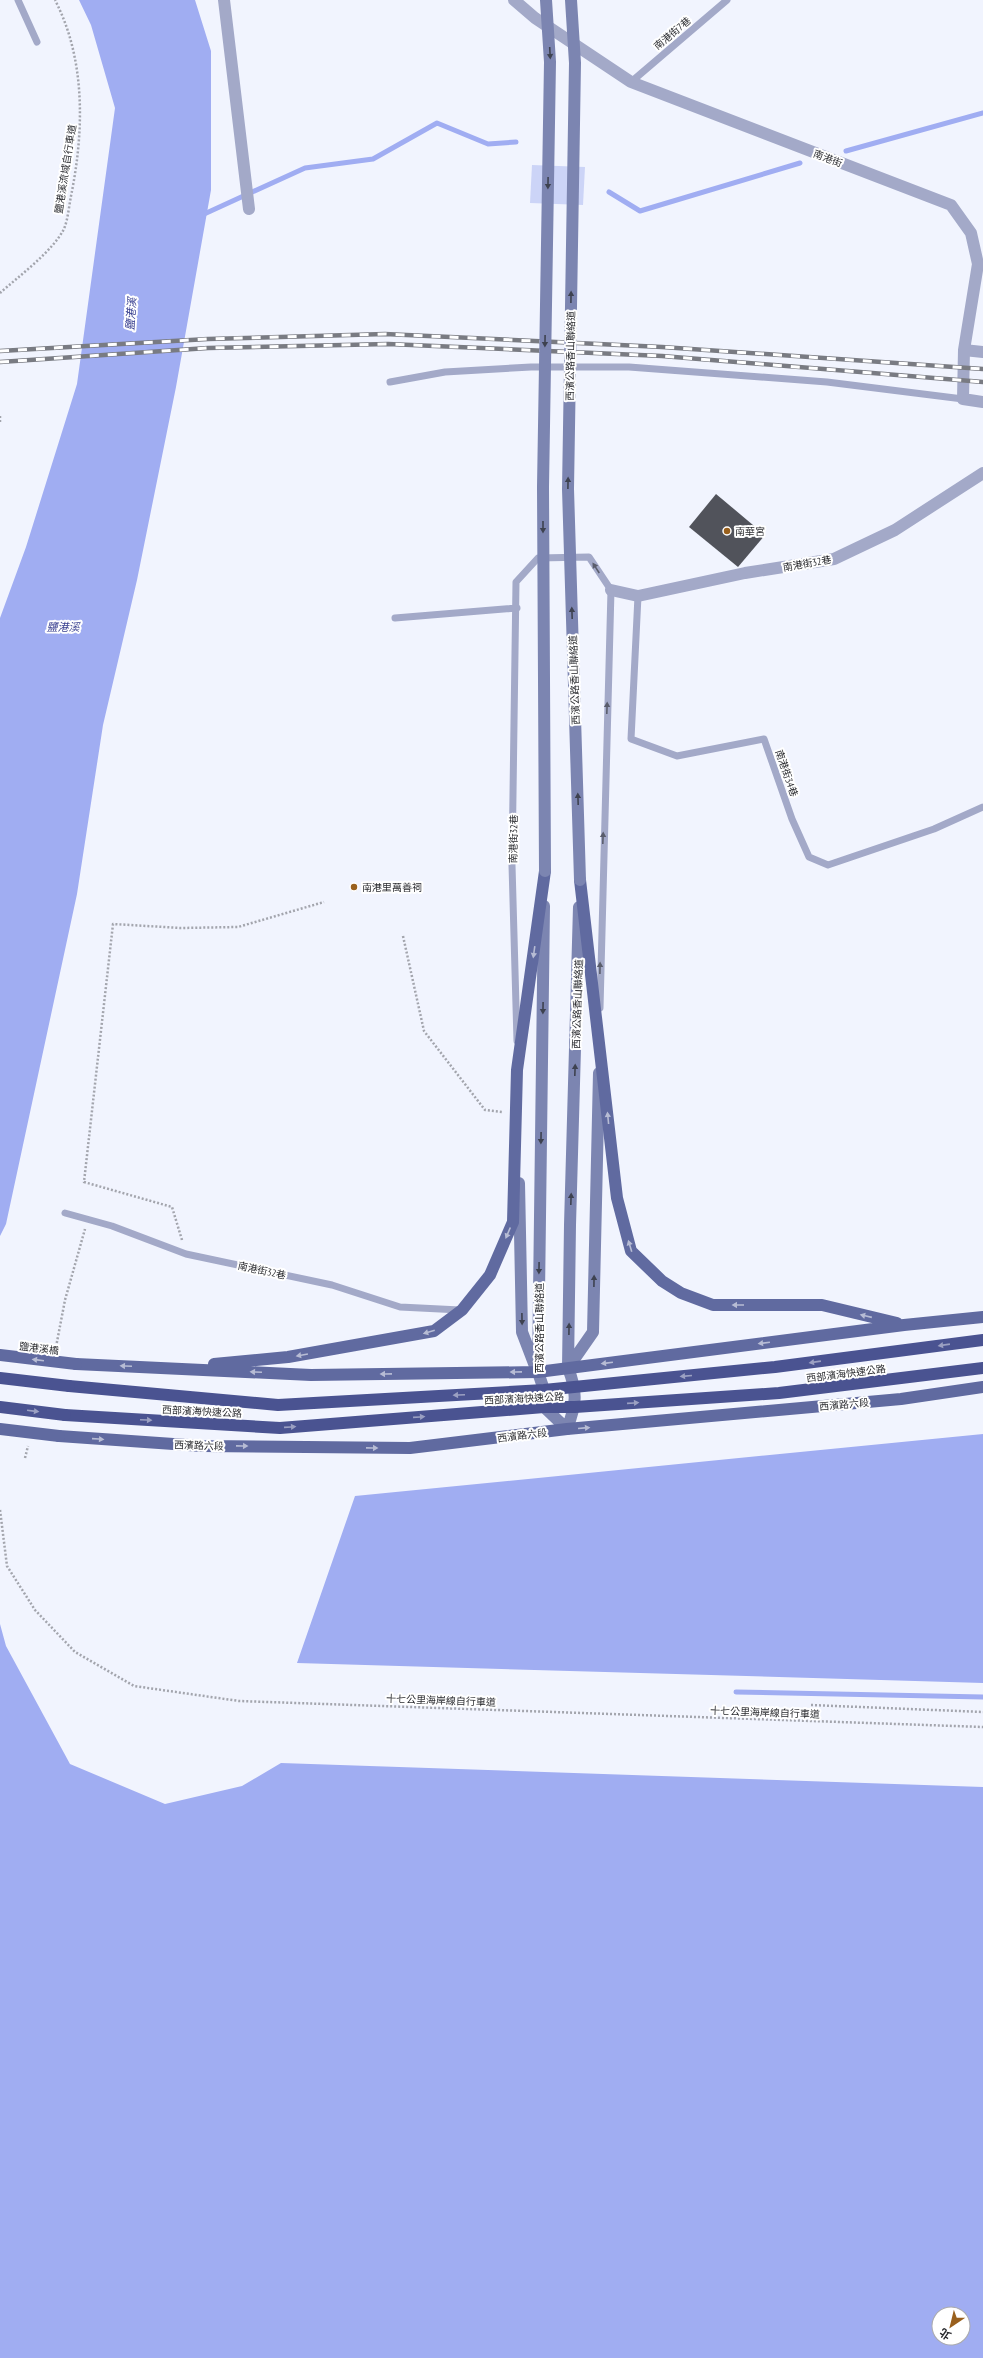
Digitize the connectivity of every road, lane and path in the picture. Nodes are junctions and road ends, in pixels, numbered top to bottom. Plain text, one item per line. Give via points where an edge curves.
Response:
1 (18, 0) edge
2 (55, 0) edge
3 (224, 0) edge
4 (514, 0) edge
5 (546, 0) edge
6 (571, 0) edge
7 (727, 0) edge
8 (37, 42) dead end
9 (631, 82) junction
10 (249, 206) dead end
11 (0, 293) edge
12 (964, 350) junction
13 (983, 352) edge
14 (390, 382) dead end
15 (963, 399) junction
16 (983, 402) edge
17 (0, 416) edge
18 (0, 423) edge
19 (983, 473) edge
20 (611, 590) junction
21 (638, 596) junction
22 (517, 608) junction
23 (395, 618) dead end
24 (983, 807) edge
25 (545, 871) junction
26 (580, 880) junction
27 (324, 902) dead end
28 (403, 936) dead end
29 (599, 1034) junction
30 (517, 1070) junction
31 (515, 1114) junction
32 (65, 1213) dead end
33 (88, 1219) junction
34 (186, 1254) junction
35 (462, 1310) junction
36 (983, 1317) edge
37 (904, 1324) junction
38 (983, 1340) edge
39 (54, 1354) dead end
40 (0, 1355) edge
41 (172, 1368) junction
42 (568, 1368) junction
43 (983, 1368) edge
44 (538, 1372) junction
45 (0, 1378) edge
46 (575, 1386) junction
47 (983, 1387) edge
48 (544, 1390) junction
49 (0, 1407) edge
50 (544, 1407) junction
51 (575, 1407) junction
52 (0, 1429) edge
53 (567, 1429) junction
54 (29, 1443) dead end
55 (25, 1458) dead end
56 (0, 1510) edge
57 (811, 1705) dead end
58 (983, 1712) edge
59 (983, 1727) edge

1 - 8 lane
2 - 11 path, 鹽港溪流域自行車道 via 66,20 77,73 81,123 73,183 64,228 52,245
3 - 10 street
4 - 9 street, 南港街 via 535,18
5 -> 25 street, 西濱公路香山聯絡道, bridge via 550,62 543,487
26 -> 6 street, 西濱公路香山聯絡道, bridge via 568,489 575,63
7 - 9 lane, 南港街7巷
9 - 12 street, 南港街 via 951,205 971,233 978,264
12 - 13 street
12 - 15 street, 南港街
14 - 15 lane via 445,372 531,367 629,367 827,382
15 - 16 street
17 - 18 path
19 - 21 street, 南港街32巷 via 895,530 834,559 745,573
20 - 21 street, 南港街32巷
20 -> 22 lane, 南港街32巷 via 589,557 538,558 516,582
29 -> 20 lane
21 - 24 lane, 南港街34巷 via 631,739 677,756 764,739 792,819 809,857 828,865 934,829
22 - 23 lane
22 - 30 lane, 南港街32巷 via 512,865
25 -> 30 main road
25 -> 44 street, 西濱公路香山聯絡道
26 - 29 main road
42 -> 26 street, 西濱公路香山聯絡道
27 - 34 path via 238,927 181,928 113,924 84,1182 172,1206
28 - 31 path via 424,1031 485,1110
37 -> 29 main road via 822,1305 713,1305 681,1294 662,1281 631,1251 617,1198
42 -> 29 street via 593,1332
30 - 31 main road
30 -> 44 street via 522,1332
31 -> 35 main road via 513,1222 490,1275
32 - 33 lane, 南港街32巷
33 - 34 lane, 南港街32巷
33 - 39 path via 65,1300
34 - 35 lane, 南港街32巷 via 332,1285 400,1307
35 -> 41 main road via 434,1332 288,1357
36 - 37 main road
37 -> 42 main road
38 -> 46 highway, 西部濱海快速公路 via 775,1368
41 -> 40 main road, 鹽港溪橋, bridge via 76,1364
44 -> 41 main road via 311,1375
42 - 44 main road
42 - 46 street, 西濱公路香山聯絡道
51 -> 43 highway, 西部濱海快速公路 via 779,1393
44 - 48 street, 西濱公路香山聯絡道
48 -> 45 highway, 西部濱海快速公路, bridge via 278,1405
46 - 48 highway, 西部濱海快速公路
46 - 51 street, 西濱公路香山聯絡道
53 -> 47 main road, 西濱路六段 via 901,1399
48 - 50 street, 西濱公路香山聯絡道
49 -> 50 highway, 西部濱海快速公路, bridge via 65,1415 280,1428
50 - 51 highway, 西部濱海快速公路
50 - 53 street
51 - 53 street, 西濱公路香山聯絡道
52 -> 53 main road, 西濱路六段, bridge via 59,1436 202,1446 410,1448
54 - 55 path
56 - 59 path, 十七公里海岸線自行車道 via 7,1566 35,1610 75,1652 134,1686 239,1702
57 - 58 path

